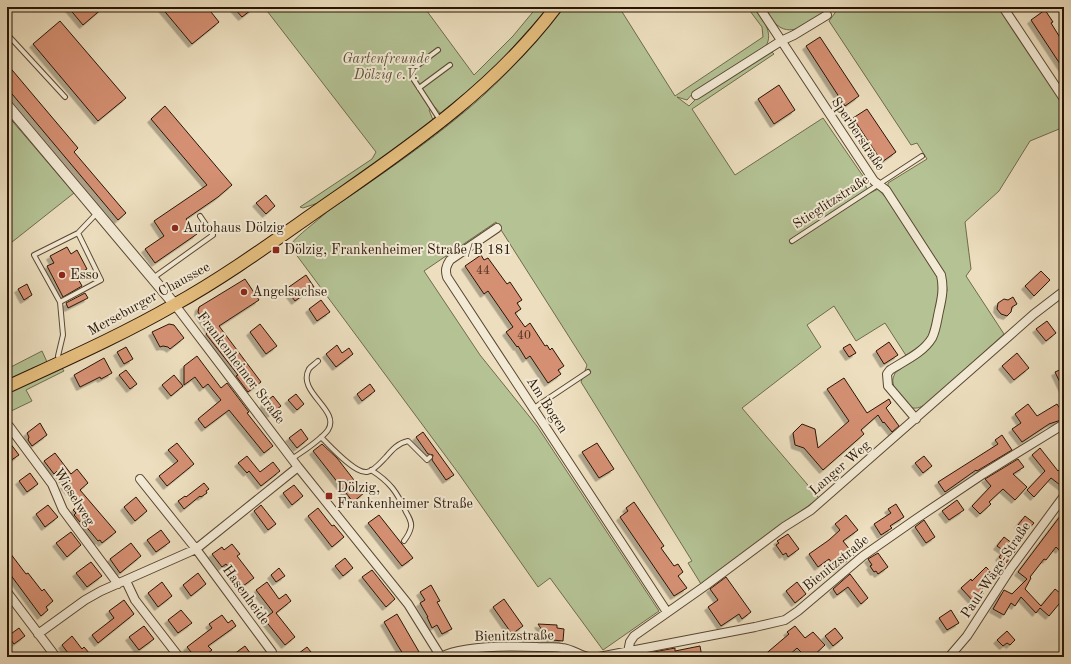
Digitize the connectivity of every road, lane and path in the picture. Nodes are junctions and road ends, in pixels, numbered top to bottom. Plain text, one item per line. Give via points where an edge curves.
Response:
1 (556, 7) edge
2 (759, 7) edge
3 (1003, 7) edge
4 (827, 15) dead end
5 (7, 34) edge
6 (781, 41) junction
7 (438, 50) dead end
8 (450, 65) dead end
9 (419, 88) junction
10 (696, 95) dead end
11 (65, 97) dead end
12 (1064, 99) edge
13 (7, 105) edge
14 (441, 122) junction
15 (922, 156) dead end
16 (878, 184) junction
17 (97, 213) junction
18 (200, 216) dead end
19 (498, 228) dead end
20 (78, 233) junction
21 (792, 241) dead end
22 (152, 279) junction
23 (1064, 291) edge
24 (60, 302) junction
25 (175, 305) junction
26 (318, 361) dead end
27 (60, 362) junction
28 (588, 372) dead end
29 (7, 387) edge
30 (534, 408) junction
31 (916, 419) junction
32 (1064, 424) edge
33 (7, 426) edge
34 (321, 437) junction
35 (430, 457) dead end
36 (292, 459) junction
37 (298, 467) junction
38 (371, 470) junction
39 (140, 479) dead end
40 (1064, 496) edge
41 (404, 541) dead end
42 (196, 549) junction
43 (126, 581) junction
44 (118, 584) junction
45 (7, 592) edge
46 (667, 612) junction
47 (38, 634) junction
48 (628, 652) junction
49 (56, 657) edge
50 (179, 657) edge
51 (272, 657) edge
52 (441, 657) edge
53 (588, 657) edge
54 (599, 657) edge
55 (949, 657) edge

1 - 14 main road, Merseburger Chaussee via 518,51 472,97
2 - 6 street, Sperberstraße
3 - 12 street
4 - 6 street
5 - 11 lane
6 - 10 street
6 - 16 street, Sperberstraße
7 - 9 lane via 414,68 412,77
8 - 9 lane
9 - 14 lane
13 - 17 street, Frankenheimer Straße
14 - 25 main road, Merseburger Chaussee via 396,156
15 - 16 lane, Stieglitzstraße
16 - 21 lane, Stieglitzstraße
16 - 31 street, Sperberstraße via 886,190 938,268 943,284 943,295 932,339 917,354 887,374 888,386
17 - 20 lane
17 - 22 street, Frankenheimer Straße
18 - 22 lane via 214,235
19 - 30 street, Am Bogen via 450,260 445,270 447,277
20 - 24 lane via 101,280
20 - 24 lane via 34,255
22 - 25 street, Frankenheimer Straße
23 - 31 street, Langer Weg via 1018,328
24 - 27 lane via 63,335 58,356
25 - 27 main road, Merseburger Chaussee
25 - 36 street, Frankenheimer Straße
26 - 34 lane via 309,368 306,377 308,386 329,416 329,428
27 - 29 main road, Merseburger Chaussee
28 - 30 lane
30 - 46 street, Am Bogen
31 - 46 street, Langer Weg via 811,510 784,526
32 - 48 street, Bienitzstraße via 983,474 863,556 785,620
33 - 44 street, Wieselweg via 10,426 52,484 63,510
34 - 36 lane
34 - 38 lane via 343,460 360,471
35 - 38 lane via 427,460 408,441 402,442
36 - 37 street, Frankenheimer Straße
37 - 42 street
37 - 52 street, Frankenheimer Straße via 408,604
38 - 41 lane via 392,486 410,520 409,533
39 - 42 street, Hasenheide
40 - 55 street, Paul-Wäge-Straße via 1011,568 967,636
42 - 43 street
42 - 51 street, Hasenheide via 272,652
43 - 44 street
43 - 50 street via 135,600
44 - 47 street via 85,600
45 - 47 street
46 - 48 street, Langer Weg via 634,636
47 - 49 street
48 - 54 street, Bienitzstraße
52 - 53 street, Bienitzstraße via 457,651 510,646 561,648

